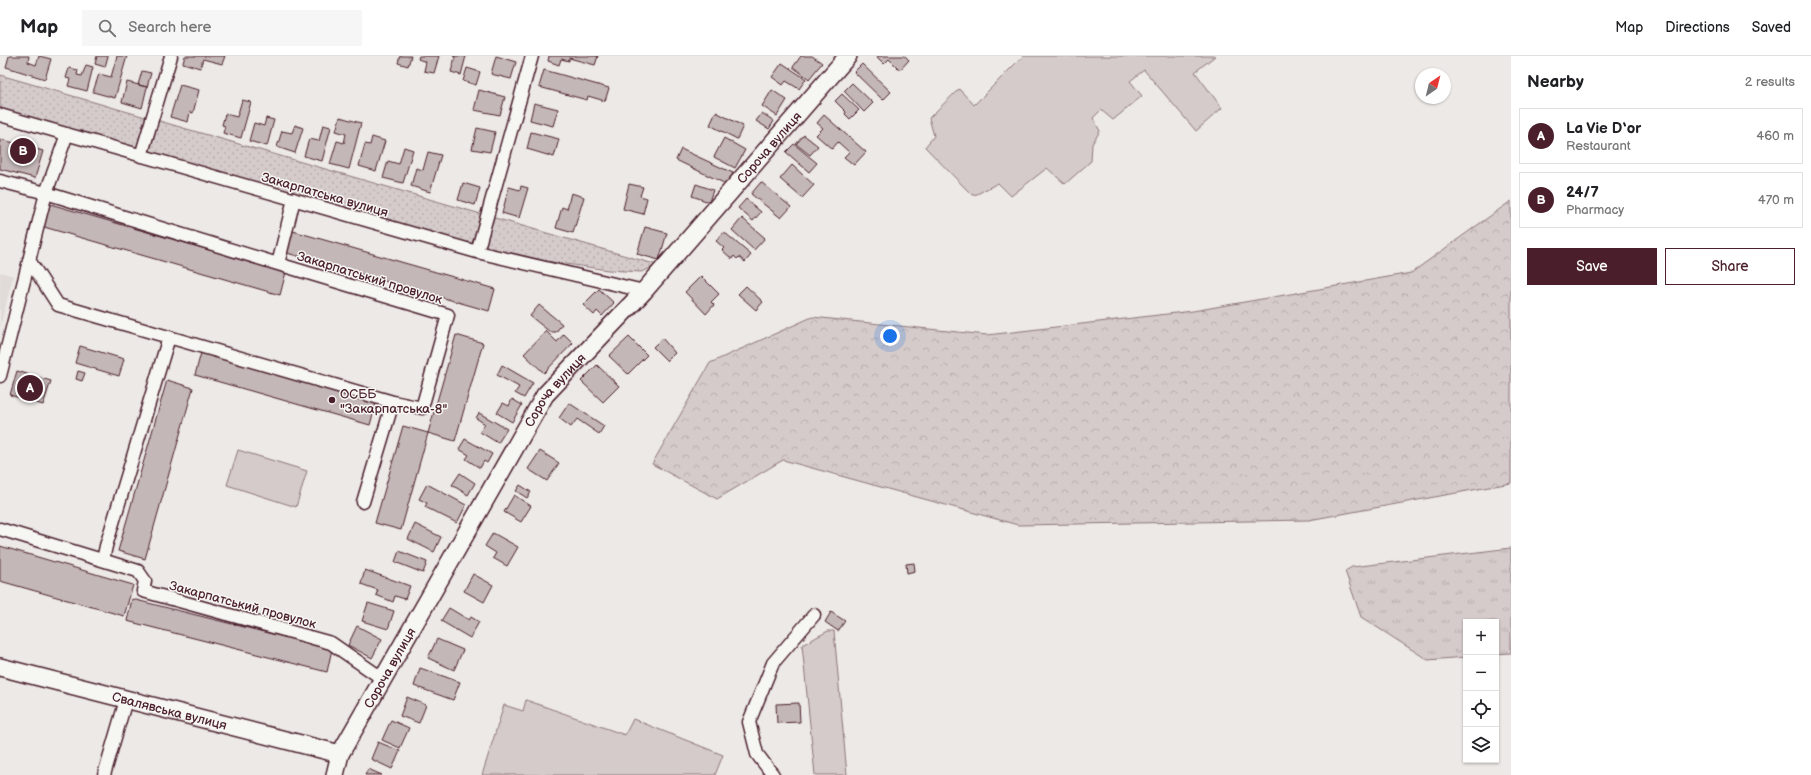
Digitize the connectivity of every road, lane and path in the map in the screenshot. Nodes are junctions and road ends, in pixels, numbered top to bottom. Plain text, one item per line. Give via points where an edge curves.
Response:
1 (171, 56) edge
2 (532, 56) edge
3 (848, 56) edge
4 (0, 115) edge
5 (67, 134) junction
6 (141, 156) junction
7 (0, 182) edge
8 (46, 193) junction
9 (294, 199) junction
10 (477, 252) junction
11 (29, 260) junction
12 (278, 264) junction
13 (644, 291) junction
14 (169, 337) junction
15 (0, 376) edge
16 (393, 402) junction
17 (363, 502) dead end
18 (0, 529) edge
19 (103, 560) junction
20 (814, 615) dead end
21 (0, 666) edge
22 (383, 679) junction
23 (126, 700) junction
24 (340, 754) junction
25 (104, 775) edge
26 (335, 775) edge
27 (773, 775) edge

1 - 6 street
2 - 10 street
3 - 13 main road, Сороча вулиця
4 - 5 street, Закарпатська вулиця
5 - 6 street, Закарпатська вулиця
5 - 8 street
6 - 9 street, Закарпатська вулиця
7 - 8 street, Закарпатський провулок
8 - 11 street
8 - 12 street, Закарпатський провулок
9 - 10 street, Закарпатська вулиця
9 - 12 street, Закарпатський провулок
10 - 13 street, Закарпатська вулиця
11 - 14 street, Закарпатський провулок via 58,305
11 - 15 street
12 - 16 street, Закарпатський провулок via 448,315 422,408
13 - 22 main road, Сороча вулиця via 545,395
14 - 16 street, Закарпатський провулок
14 - 19 street
16 - 17 street
18 - 19 street, Закарпатський провулок
19 - 22 street, Закарпатський провулок via 138,571 145,581 143,591 331,643
20 - 27 street via 773,663 750,722 757,754
21 - 23 main road, Свалявська вулиця
22 - 24 main road, Сороча вулиця
23 - 24 main road, Свалявська вулиця
23 - 25 street
24 - 26 main road, Сороча вулиця

